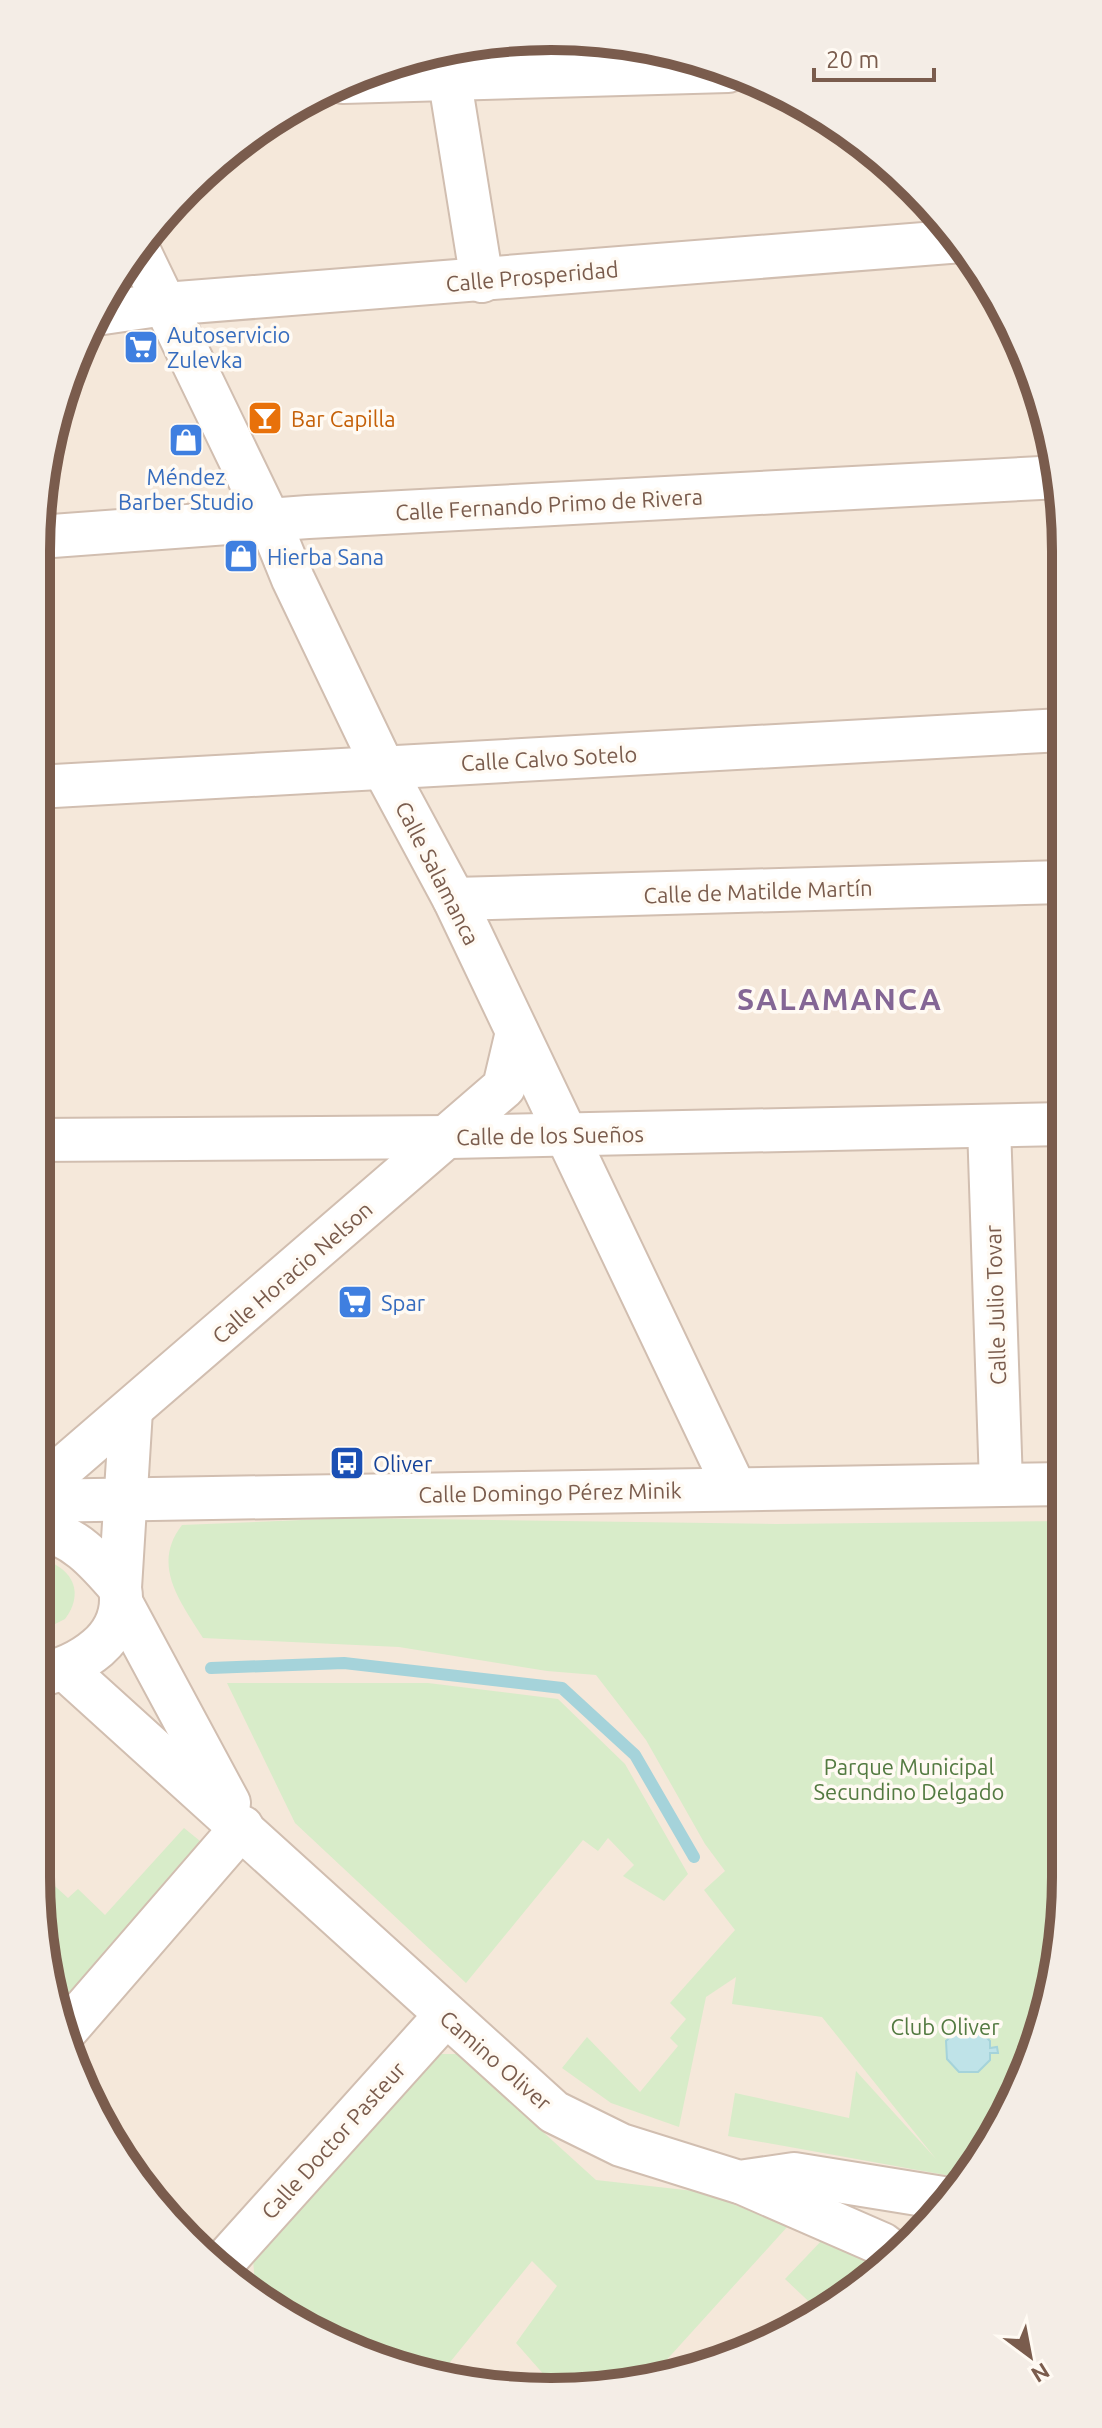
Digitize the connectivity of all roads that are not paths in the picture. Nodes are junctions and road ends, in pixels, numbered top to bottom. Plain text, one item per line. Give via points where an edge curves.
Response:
1 (447, 68) edge
2 (692, 71) edge
3 (397, 75) edge
4 (945, 242) edge
5 (144, 260) edge
6 (482, 281) junction
7 (165, 304) junction
8 (111, 312) edge
9 (1046, 478) edge
10 (269, 520) junction
11 (50, 536) edge
12 (1052, 731) edge
13 (383, 767) junction
14 (50, 786) edge
15 (1052, 882) edge
16 (454, 899) junction
17 (517, 1032) junction
18 (1052, 1124) edge
19 (989, 1126) junction
20 (563, 1134) junction
21 (450, 1137) junction
22 (50, 1140) edge
23 (131, 1410) junction
24 (50, 1477) edge
25 (1001, 1484) junction
26 (1052, 1484) edge
27 (50, 1487) edge
28 (735, 1489) junction
29 (127, 1499) junction
30 (50, 1532) edge
31 (122, 1597) junction
32 (51, 1673) edge
33 (242, 1827) junction
34 (445, 2016) junction
35 (72, 2023) edge
36 (739, 2182) junction
37 (936, 2197) edge
38 (887, 2248) edge
39 (227, 2259) edge

1 - 2 street
1 - 3 street
1 - 6 street
4 - 6 street, Calle Prosperidad
5 - 7 street, Calle Salamanca
6 - 7 street, Calle Prosperidad
7 - 8 street, Calle Prosperidad
7 - 10 street, Calle Salamanca
9 - 10 street, Calle Fernando Primo de Rivera
10 - 11 street, Calle Fernando Primo de Rivera
10 - 13 street, Calle Salamanca
12 - 13 street, Calle Calvo Sotelo
13 - 14 street, Calle Calvo Sotelo
13 - 16 street, Calle Salamanca
15 - 16 street, Calle de Matilde Martín
16 - 17 street, Calle Salamanca
17 - 20 street, Calle Salamanca
17 - 21 street, Calle Horacio Nelson via 504,1087
18 - 19 street, Calle de los Sueños
19 - 20 street, Calle de los Sueños
19 - 25 street, Calle Julio Tovar
20 - 21 street, Calle de los Sueños
20 - 28 street, Calle Salamanca
21 - 22 street, Calle de los Sueños
21 - 23 street, Calle Horacio Nelson
23 - 24 street, Calle Horacio Nelson
23 - 29 street
25 - 26 street, Calle Domingo Pérez Minik
25 - 28 street, Calle Domingo Pérez Minik
27 - 29 street, Calle Domingo Pérez Minik
28 - 29 street, Calle Domingo Pérez Minik
29 - 31 street
30 - 31 street, Camino Oliver via 71,1539 96,1560
31 - 32 street via 100,1649
31 - 33 street, Camino Oliver
32 - 33 street, Camino Oliver
33 - 34 street, Camino Oliver
33 - 35 street
34 - 36 street, Camino Oliver via 554,2112 621,2145
34 - 39 street, Calle Doctor Pasteur
36 - 37 street, Camino Oliver via 794,2174
36 - 38 street

